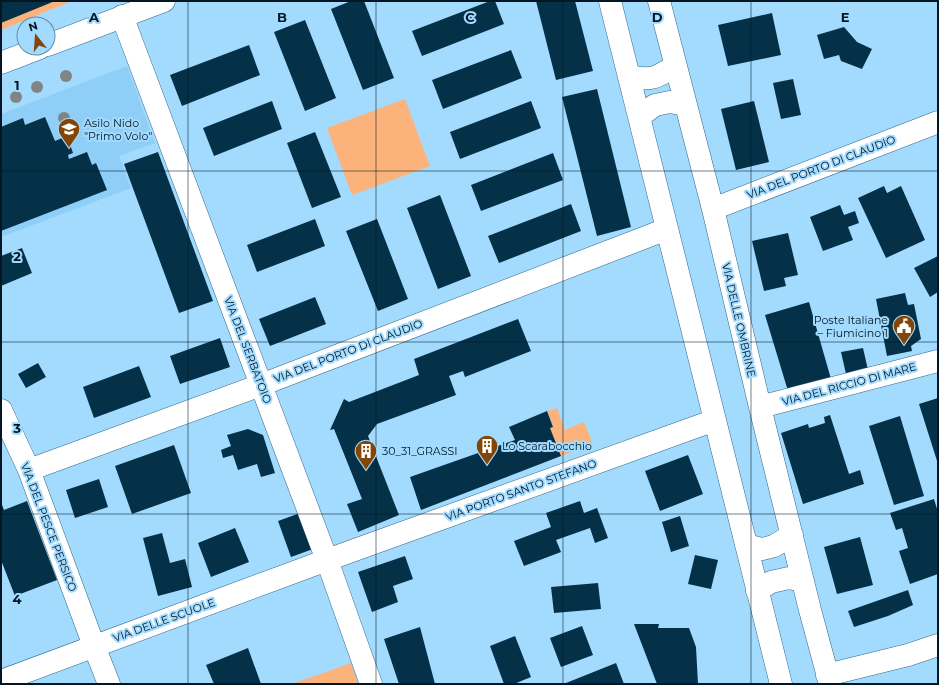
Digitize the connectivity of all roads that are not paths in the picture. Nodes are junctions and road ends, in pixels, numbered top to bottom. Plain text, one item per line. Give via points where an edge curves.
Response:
1 (164, 1) edge
2 (610, 1) edge
3 (659, 1) edge
4 (133, 9) edge
5 (56, 42) edge
6 (19, 56) edge
7 (1, 63) edge
8 (675, 66) junction
9 (629, 76) junction
10 (685, 105) junction
11 (639, 117) junction
12 (934, 124) edge
13 (713, 209) junction
14 (667, 229) junction
15 (938, 361) edge
16 (261, 385) junction
17 (760, 407) junction
18 (1, 410) edge
19 (715, 420) junction
20 (7, 436) edge
21 (29, 470) junction
22 (792, 535) junction
23 (746, 545) junction
24 (327, 560) junction
25 (803, 581) junction
26 (758, 591) junction
27 (938, 645) edge
28 (94, 646) junction
29 (828, 680) edge
30 (1, 681) edge
31 (109, 684) edge
32 (371, 684) edge
33 (781, 684) edge

1 - 4 street
2 - 9 street
3 - 8 street, VIA DELLE OMBRINE
4 - 5 street
4 - 16 street, VIA DEL SERBATOIO
6 - 7 street
8 - 9 street via 659,76 644,79
8 - 10 street, VIA DELLE OMBRINE
9 - 11 street
10 - 11 street via 670,102 655,105
10 - 13 street, VIA DELLE OMBRINE
11 - 14 street
12 - 13 street, VIA DEL PORTO DI CLAUDIO
13 - 17 street, VIA DELLE OMBRINE
14 - 16 street, VIA DEL PORTO DI CLAUDIO
14 - 19 street
15 - 17 street, VIA DEL RICCIO DI MARE
16 - 21 street, VIA DEL PORTO DI CLAUDIO
16 - 24 street, VIA DEL SERBATOIO
17 - 22 street, VIA DELLE OMBRINE
18 - 20 street, VIA DEL PESCE PERSICO
19 - 23 street
19 - 24 street, VIA PORTO SANTO STEFANO
20 - 21 street, VIA DEL PESCE PERSICO
21 - 28 street, VIA DEL PESCE PERSICO
22 - 23 street via 774,546 762,548
22 - 25 street, VIA DELLE OMBRINE
23 - 26 street
24 - 28 street, VIA DELLE SCUOLE
24 - 32 street, VIA DEL SERBATOIO
25 - 26 street via 789,578 771,582
25 - 29 street, VIA DELLE OMBRINE
26 - 33 street
27 - 29 street
28 - 30 street, VIA DELLE SCUOLE
28 - 31 street, VIA DEL PESCE PERSICO

